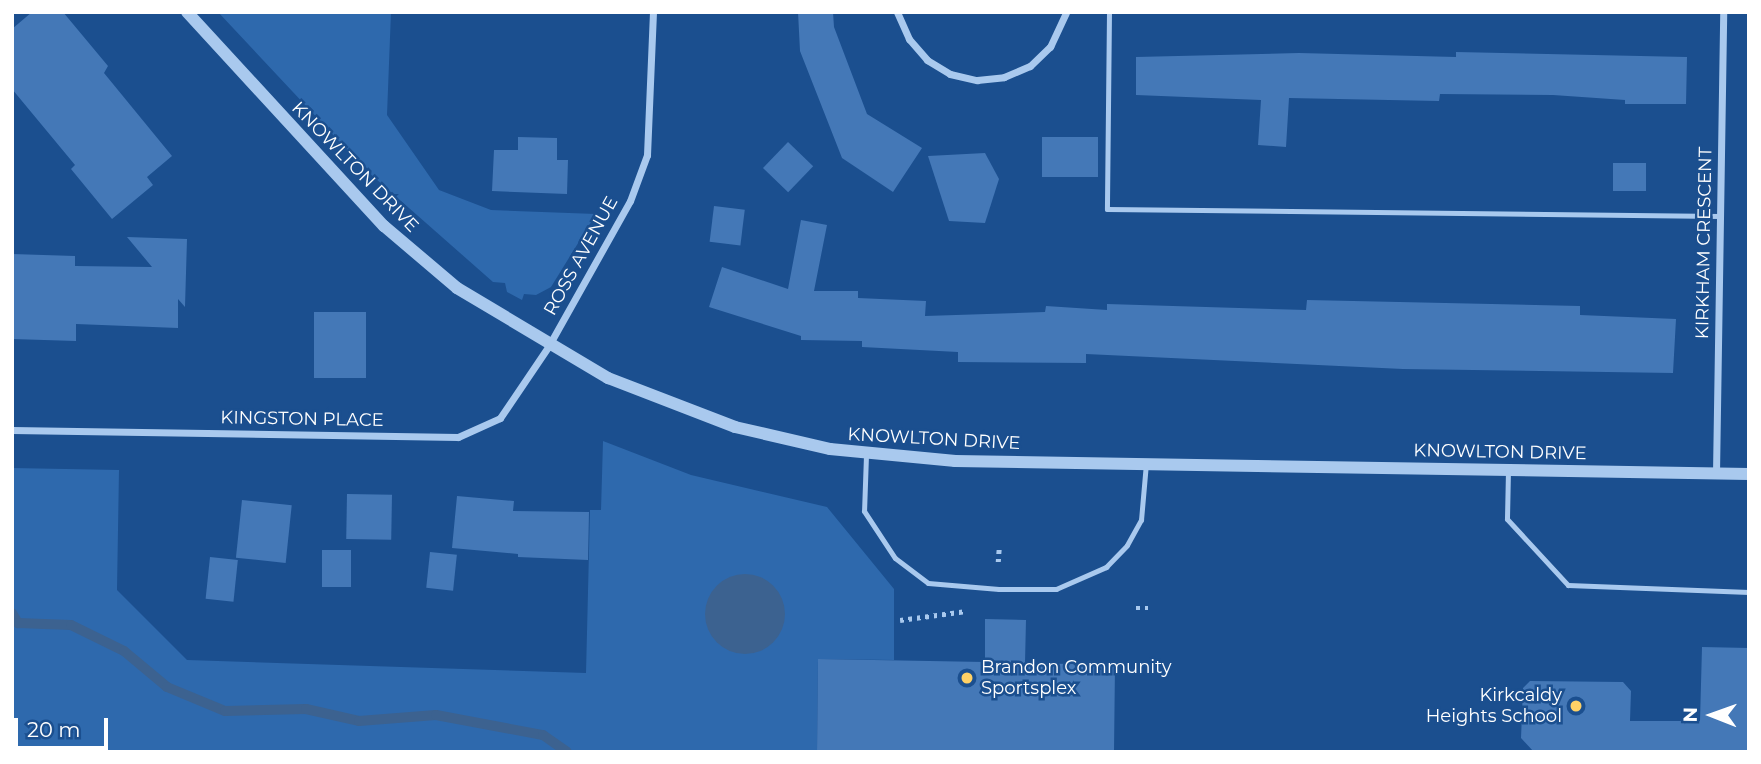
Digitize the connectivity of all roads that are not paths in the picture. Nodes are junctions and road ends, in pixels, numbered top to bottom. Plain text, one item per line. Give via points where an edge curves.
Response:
1 (187, 12) edge
2 (653, 12) edge
3 (897, 12) edge
4 (1066, 12) edge
5 (1109, 12) edge
6 (1723, 12) edge
7 (1720, 216) junction
8 (548, 347) junction
9 (12, 430) edge
10 (866, 455) junction
11 (1146, 463) junction
12 (1508, 470) junction
13 (1716, 474) junction
14 (1749, 474) edge
15 (1749, 592) edge

1 - 8 street, KNOWLTON DRIVE via 384,226 457,288
2 - 8 street, ROSS AVENUE via 647,155 609,243
3 - 4 street via 909,39 927,60 950,74 977,80 1004,77 1030,66 1050,47
5 - 7 lane via 1107,209
6 - 7 street, KIRKHAM CRESCENT
7 - 13 street, KIRKHAM CRESCENT
8 - 9 street, KINGSTON PLACE via 500,418 468,436
8 - 10 street, KNOWLTON DRIVE via 683,410 771,436
10 - 11 street, KNOWLTON DRIVE
10 - 11 lane via 864,511 895,558 928,583 999,589 1056,589 1106,567 1127,545 1141,520
11 - 12 street, KNOWLTON DRIVE
12 - 13 street, KNOWLTON DRIVE
12 - 15 lane via 1507,519 1567,586
13 - 14 street, KNOWLTON DRIVE

